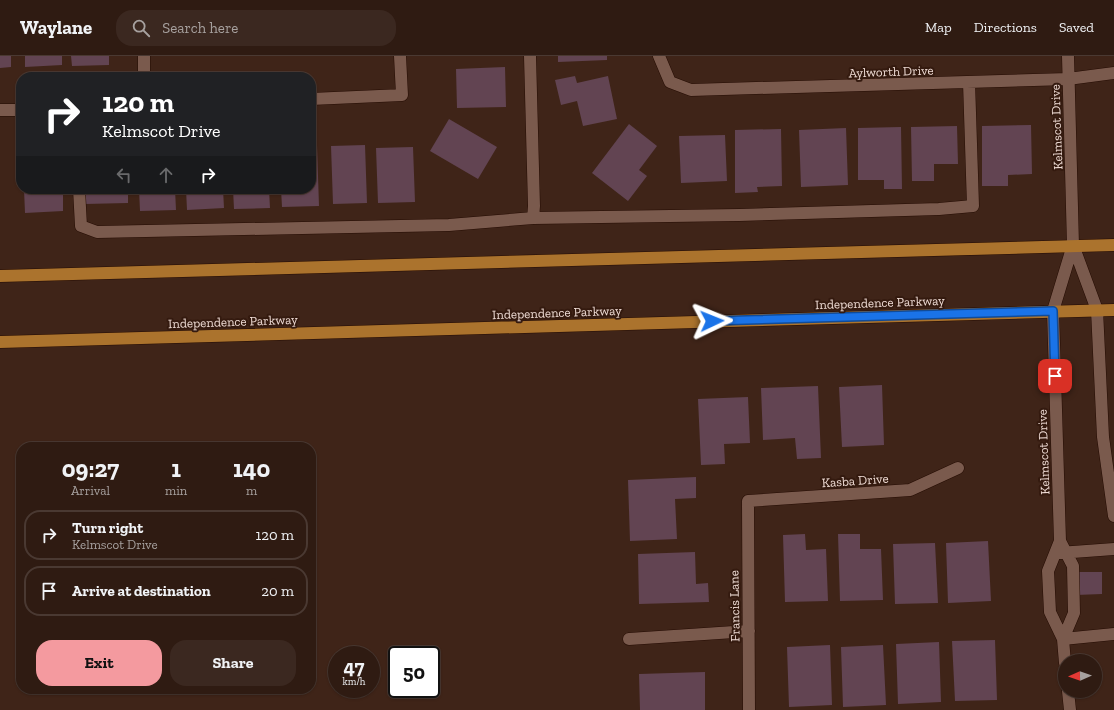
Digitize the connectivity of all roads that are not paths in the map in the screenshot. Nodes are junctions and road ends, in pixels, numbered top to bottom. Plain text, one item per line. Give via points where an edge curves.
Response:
1 (144, 56) edge
2 (400, 56) edge
3 (530, 56) edge
4 (659, 56) edge
5 (1068, 56) edge
6 (144, 72) edge
7 (1114, 73) edge
8 (1068, 79) junction
9 (969, 82) junction
10 (316, 99) edge
11 (0, 110) edge
12 (16, 110) edge
13 (79, 194) edge
14 (533, 218) junction
15 (1114, 245) edge
16 (1073, 246) junction
17 (0, 276) edge
18 (1097, 310) junction
19 (1114, 310) edge
20 (1053, 311) junction
21 (0, 342) edge
22 (958, 468) dead end
23 (748, 501) joint
24 (1114, 516) edge
25 (1114, 549) edge
26 (1061, 553) junction
27 (748, 631) junction
28 (1114, 634) edge
29 (629, 639) dead end
30 (1063, 639) junction
31 (1064, 654) edge
32 (1069, 698) edge
33 (749, 710) edge
34 (1070, 710) edge

1 - 6 street
2 - 10 street via 402,95
3 - 14 street
4 - 9 street, Aylworth Drive via 670,82 692,90
5 - 8 street, Kelmscot Drive
7 - 8 street, Aylworth Drive
8 - 9 street, Aylworth Drive
8 - 16 street, Kelmscot Drive
9 - 14 street via 973,206 939,209
11 - 12 street
13 - 14 street via 81,226 97,232 449,225
15 - 16 main road
16 - 17 main road
16 - 18 street, Kelmscot Drive
16 - 20 street, Kelmscot Drive
18 - 19 main road, Independence Parkway
18 - 20 main road, Independence Parkway
18 - 24 street, Kelmscot Drive via 1104,437
20 - 21 main road, Independence Parkway
20 - 26 street, Kelmscot Drive
22 - 23 street, Kasba Drive via 910,490
23 - 27 street, Francis Lane
25 - 26 street
26 - 30 street, Kelmscot Drive via 1073,566 1074,613
26 - 30 street, Kelmscot Drive via 1048,571 1050,612
27 - 29 street
27 - 33 street, Francis Lane
28 - 30 street
30 - 31 street, Kelmscot Drive
32 - 34 street

